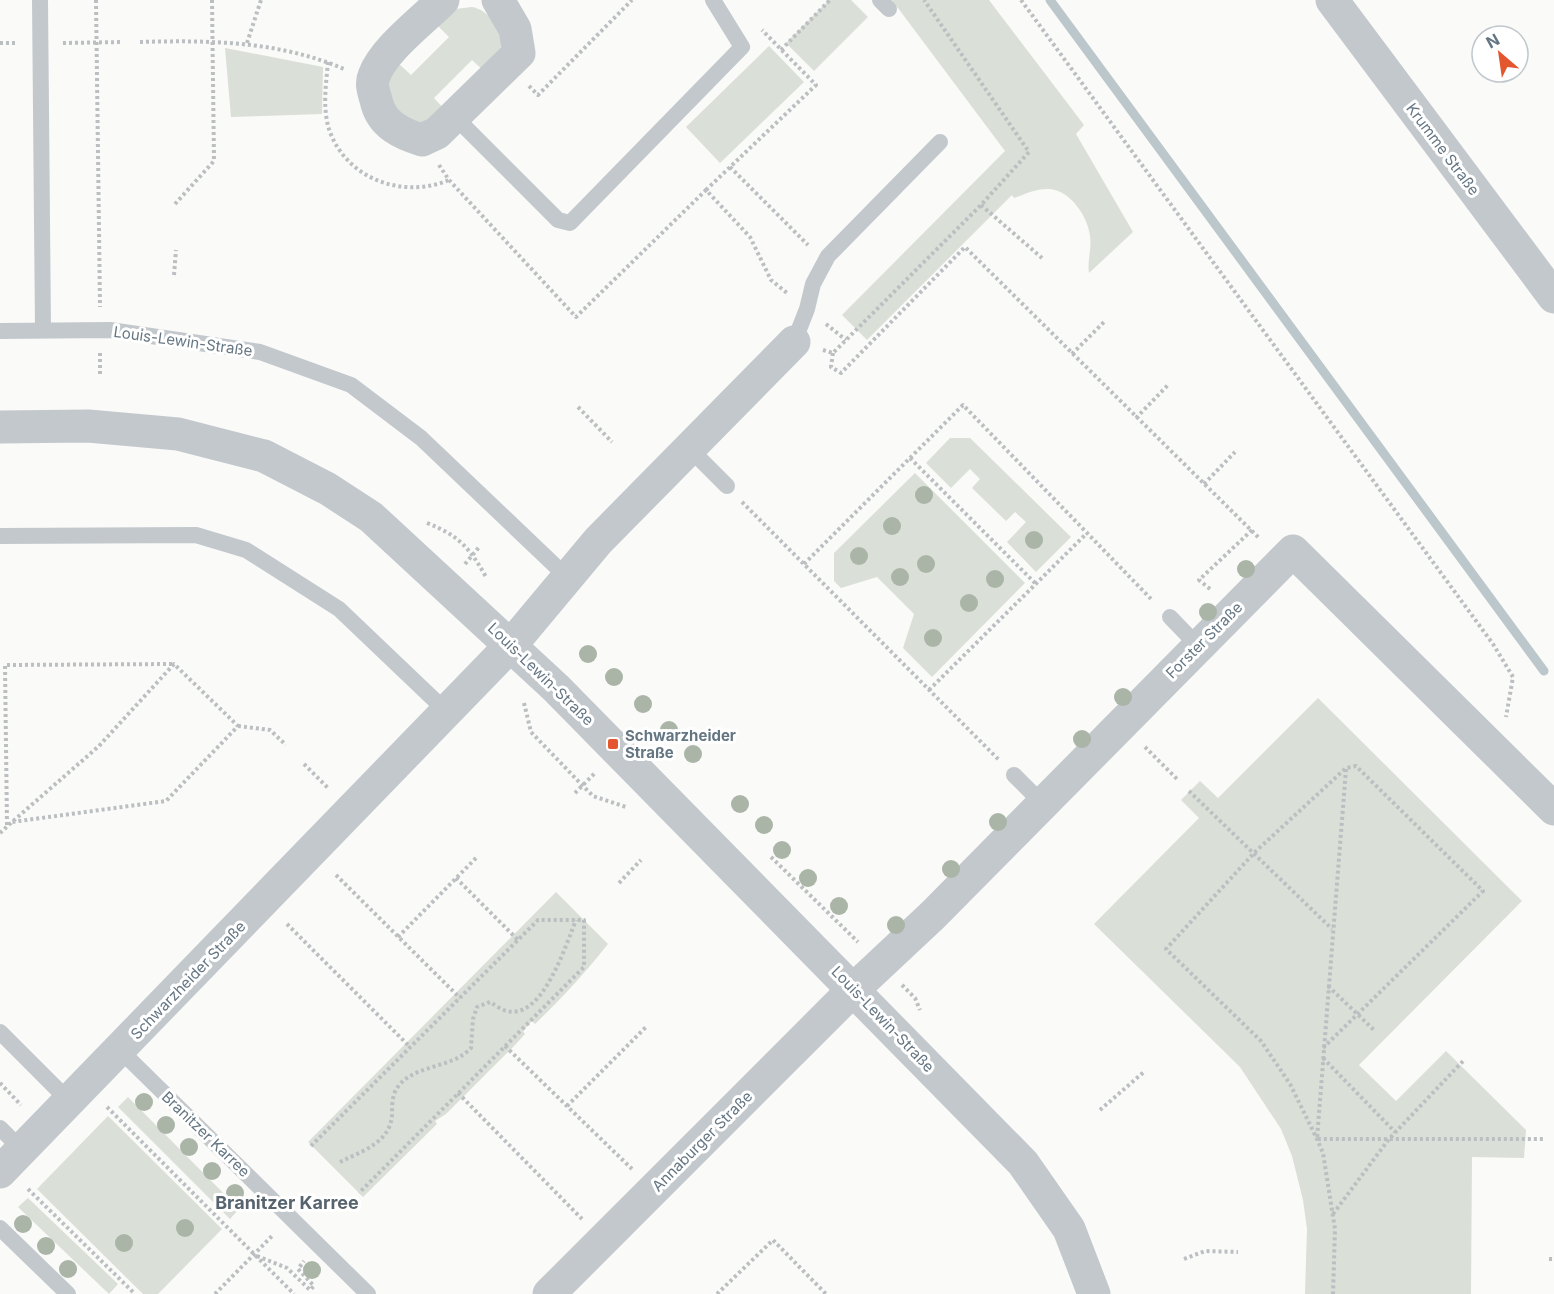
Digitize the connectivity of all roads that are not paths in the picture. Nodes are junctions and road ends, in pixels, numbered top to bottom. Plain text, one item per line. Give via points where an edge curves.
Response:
1 (40, 0) edge
2 (443, 0) edge
3 (498, 0) edge
4 (713, 0) edge
5 (1332, 0) edge
6 (454, 117) junction
7 (940, 142) dead end
8 (1554, 297) edge
9 (43, 330) junction
10 (0, 331) edge
11 (794, 342) joint
12 (0, 427) edge
13 (691, 450) junction
14 (727, 486) road end
15 (0, 536) edge
16 (568, 578) junction
17 (1170, 618) road end
18 (512, 644) junction
19 (1198, 646) junction
20 (446, 711) junction
21 (1014, 775) road end
22 (1042, 803) junction
23 (1554, 809) edge
24 (854, 989) junction
25 (0, 1032) edge
26 (120, 1050) junction
27 (69, 1101) junction
28 (7, 1154) edge
29 (0, 1228) edge
30 (68, 1294) edge
31 (368, 1294) edge
32 (549, 1294) edge
33 (1094, 1294) edge

1 - 9 lane
2 - 6 street via 385,58 372,85 379,111 398,132 422,140 437,133
3 - 6 street via 515,29 519,53
4 - 6 lane via 742,47 570,223 558,220
5 - 8 street, Krumme Straße
7 - 11 lane via 828,256 813,284
9 - 10 lane, Louis-Lewin-Straße
9 - 16 lane, Louis-Lewin-Straße via 101,330 260,352 351,385 422,438
11 - 13 street, Schwarzheider Straße
12 - 18 street, Louis-Lewin-Straße via 88,426 178,434 264,456 328,489 371,517
13 - 14 lane
13 - 16 street, Schwarzheider Straße via 598,541
15 - 20 lane via 196,535 246,550 339,609
16 - 18 street, Schwarzheider Straße
17 - 19 lane
18 - 20 street, Schwarzheider Straße
18 - 24 street, Louis-Lewin-Straße
19 - 22 street, Forster Straße
19 - 23 street, Forster Straße via 1293,551
20 - 26 street, Schwarzheider Straße
21 - 22 lane
22 - 24 street, Forster Straße via 900,948
24 - 32 street, Annaburger Straße
24 - 33 street, Louis-Lewin-Straße via 1023,1163 1069,1228
25 - 27 lane
26 - 27 street, Schwarzheider Straße
26 - 31 lane, Branitzer Karree
27 - 28 street, Schwarzheider Straße
29 - 30 lane

